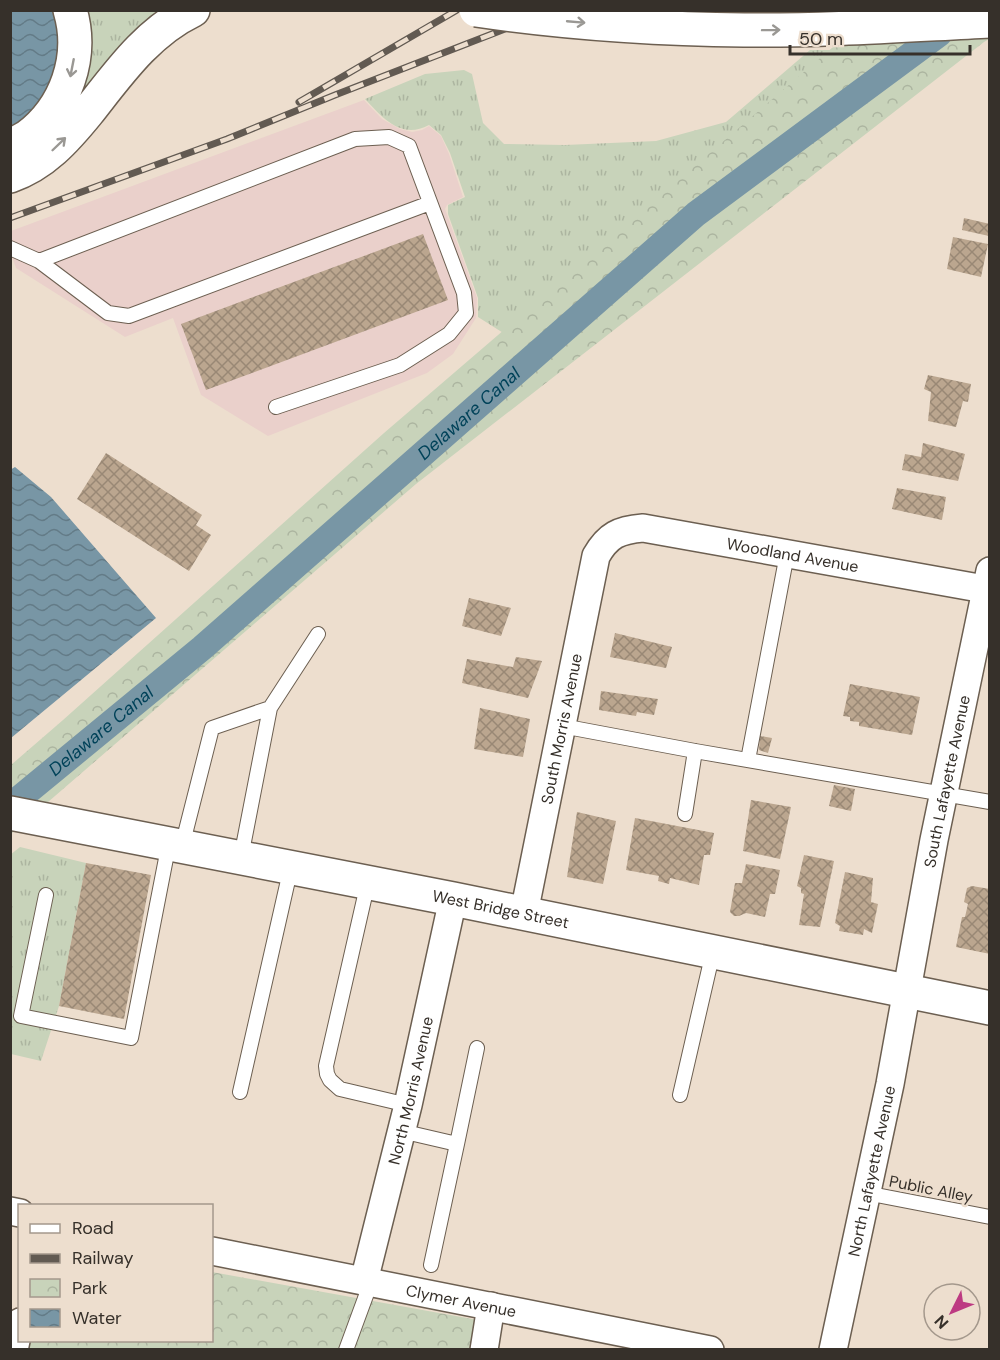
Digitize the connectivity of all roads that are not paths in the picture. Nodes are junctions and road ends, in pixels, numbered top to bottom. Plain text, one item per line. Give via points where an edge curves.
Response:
1 (70, 10) edge
2 (193, 10) edge
3 (476, 10) edge
4 (990, 21) edge
5 (10, 146) edge
6 (10, 176) edge
7 (430, 203) junction
8 (10, 248) edge
9 (39, 261) junction
10 (276, 407) dead end
11 (602, 545) joint
12 (787, 554) junction
13 (988, 584) edge
14 (318, 634) dead end
15 (270, 708) junction
16 (562, 726) junction
17 (695, 751) junction
18 (748, 760) junction
19 (944, 794) junction
20 (990, 802) edge
21 (685, 814) dead end
22 (24, 815) edge
23 (176, 845) junction
24 (241, 857) junction
25 (291, 867) junction
26 (368, 882) junction
27 (46, 895) dead end
28 (453, 899) junction
29 (524, 914) junction
30 (713, 952) junction
31 (907, 992) junction
32 (990, 1008) edge
33 (477, 1048) dead end
34 (240, 1092) dead end
35 (680, 1095) dead end
36 (408, 1105) junction
37 (401, 1131) junction
38 (457, 1144) junction
39 (866, 1193) junction
40 (990, 1217) edge
41 (213, 1251) edge
42 (431, 1265) dead end
43 (367, 1282) junction
44 (491, 1306) junction
45 (18, 1331) edge
46 (14, 1350) edge
47 (346, 1350) edge
48 (484, 1350) edge
49 (710, 1350) edge
50 (833, 1350) edge

1 -> 5 main road via 75,40 68,84 44,121
6 -> 2 main road via 43,159 150,39
3 -> 4 main road, bridge via 611,25 746,30
7 - 9 lane via 129,316 108,313
7 - 9 lane via 409,146 389,137 355,139
7 - 10 lane via 464,293 466,313 449,334 400,365
8 - 9 lane
11 - 12 street, Woodland Avenue via 627,529 643,528
11 - 16 street, South Morris Avenue via 596,556
12 - 13 street, Woodland Avenue
12 - 18 lane
13 - 19 street, South Lafayette Avenue
14 - 15 lane
15 - 23 lane via 212,728
15 - 24 lane
16 - 17 lane
16 - 29 street, South Morris Avenue
17 - 18 lane
17 - 21 lane
18 - 19 lane
19 - 20 lane
19 - 31 street, South Lafayette Avenue
22 - 23 main road, West Bridge Street
23 - 24 main road, West Bridge Street
23 - 27 lane via 131,1038 21,1016
24 - 25 main road, West Bridge Street
25 - 26 main road, West Bridge Street
25 - 34 lane
26 - 28 main road, West Bridge Street
26 - 36 lane via 327,1074 340,1089
28 - 29 main road, West Bridge Street
28 - 36 street, North Morris Avenue
29 - 30 main road, West Bridge Street
30 - 31 main road, West Bridge Street
30 - 35 lane
31 - 32 main road, West Bridge Street
31 - 39 street, North Lafayette Avenue
33 - 38 lane
36 - 37 street, North Morris Avenue
37 - 38 lane
37 - 43 street, North Morris Avenue
38 - 42 lane
39 - 40 lane, Public Alley
39 - 50 street, North Lafayette Avenue
41 - 43 street, Clymer Avenue
43 - 44 street, Clymer Avenue
43 - 47 lane
44 - 48 street
44 - 49 street, Clymer Avenue
45 - 46 street

